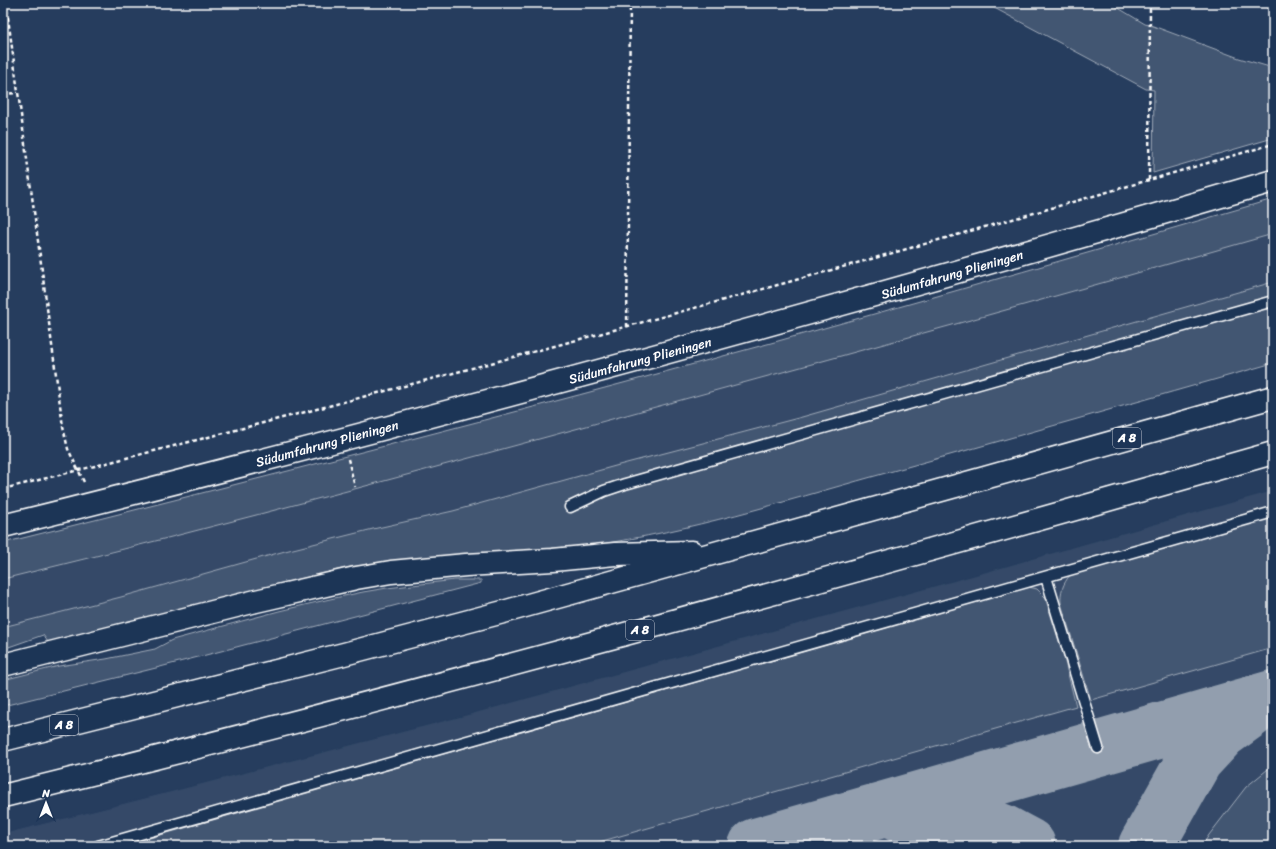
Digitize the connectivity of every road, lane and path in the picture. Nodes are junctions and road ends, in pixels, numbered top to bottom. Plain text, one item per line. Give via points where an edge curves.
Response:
1 (6, 3) edge
2 (630, 3) edge
3 (1150, 3) edge
4 (18, 93) junction
5 (3, 94) edge
6 (1273, 144) edge
7 (1149, 180) junction
8 (1273, 181) edge
9 (1273, 301) edge
10 (627, 327) junction
11 (1273, 397) edge
12 (343, 440) junction
13 (1273, 453) edge
14 (79, 471) junction
15 (355, 487) dead end
16 (3, 489) edge
17 (92, 504) junction
18 (570, 507) dead end
19 (1273, 512) edge
20 (3, 526) edge
21 (726, 551) junction
22 (1046, 577) junction
23 (3, 665) edge
24 (3, 740) edge
25 (1098, 748) dead end
26 (3, 796) edge
27 (98, 846) edge

1 - 4 path
2 - 10 path
3 - 7 path
4 - 5 path
4 - 14 path via 63,427 68,448
6 - 7 path
7 - 10 path
8 - 12 main road, Südumfahrung Plieningen via 852,302
9 - 18 lane via 625,484
10 - 14 path
11 - 21 main road, A 8
12 - 15 path
12 - 17 main road, Südumfahrung Plieningen
13 - 26 main road, A 8 via 472,675
14 - 16 path
14 - 17 path
17 - 20 main road, Südumfahrung Plieningen
19 - 22 lane
21 - 23 main road via 605,554 391,572 279,595
21 - 24 main road, A 8 via 344,654
22 - 25 lane
22 - 27 lane

